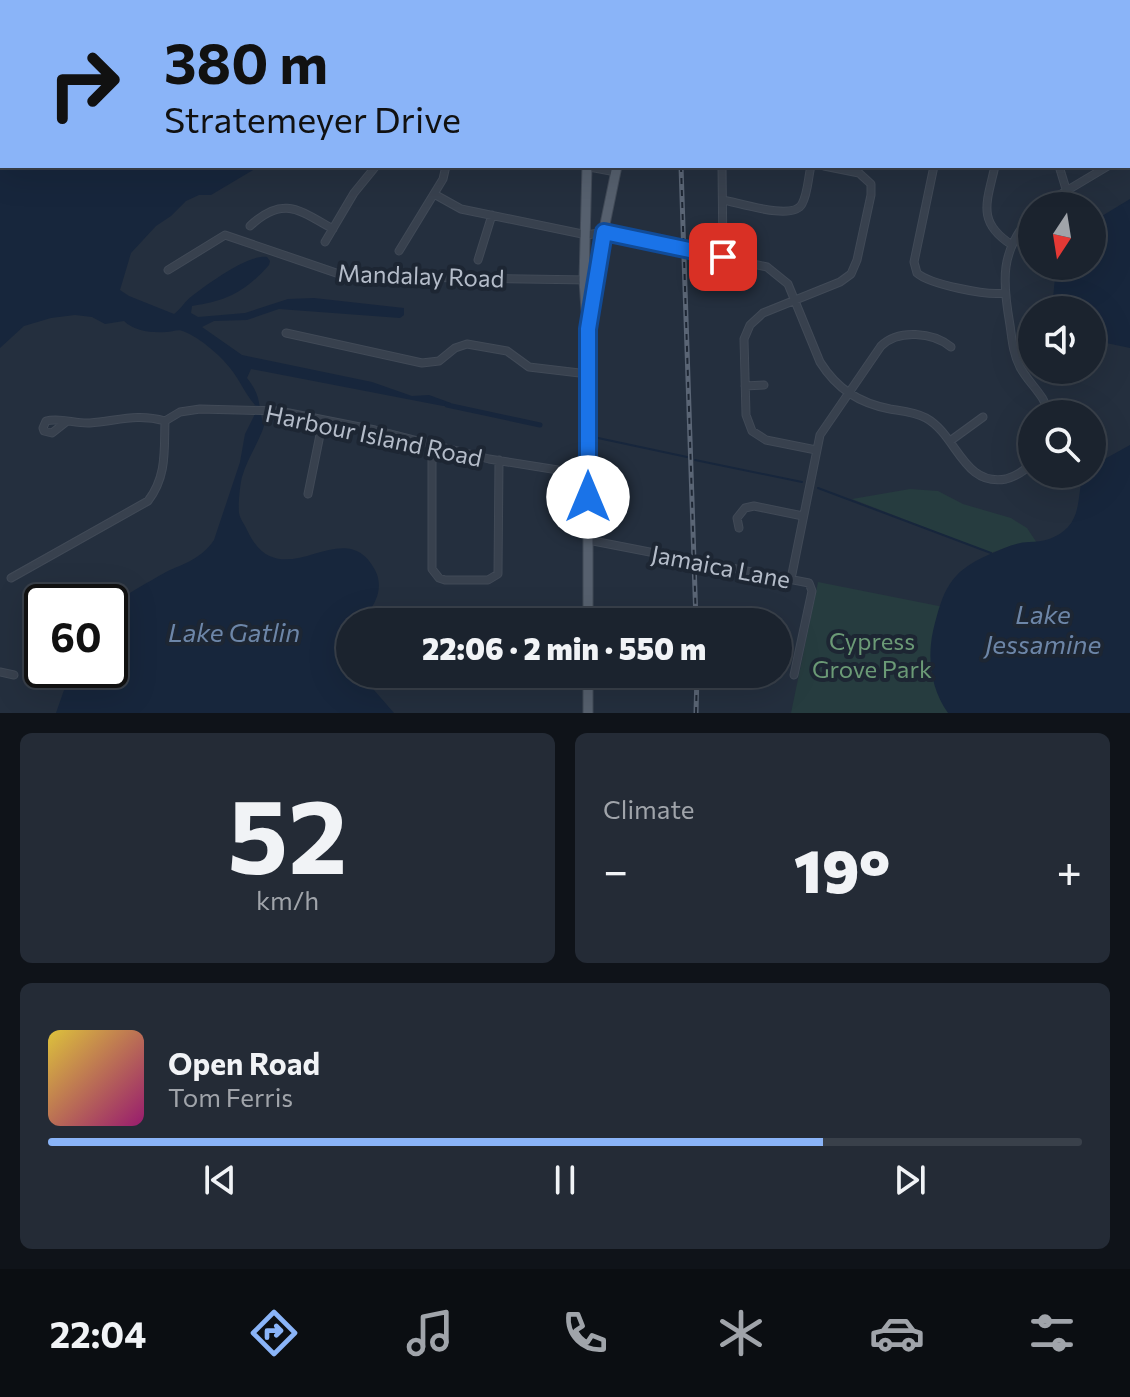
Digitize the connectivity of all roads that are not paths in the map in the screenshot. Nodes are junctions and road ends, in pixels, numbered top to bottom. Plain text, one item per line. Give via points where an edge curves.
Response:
1 (374, 168) edge
2 (446, 168) edge
3 (586, 168) edge
4 (722, 168) edge
5 (811, 168) edge
6 (832, 168) edge
7 (934, 168) edge
8 (995, 168) edge
9 (1060, 168) edge
10 (1105, 168) edge
11 (617, 169) edge
12 (1066, 189) junction
13 (1062, 192) edge
14 (434, 194) junction
15 (723, 200) junction
16 (492, 215) junction
17 (250, 226) dead end
18 (333, 229) junction
19 (604, 232) junction
20 (587, 235) junction
21 (1018, 236) edge
22 (325, 242) dead end
23 (1012, 245) junction
24 (399, 251) dead end
25 (723, 257) junction
26 (478, 260) dead end
27 (168, 270) dead end
28 (590, 280) junction
29 (1004, 293) junction
30 (796, 300) junction
31 (286, 333) dead end
32 (951, 347) dead end
33 (588, 374) junction
34 (764, 385) dead end
35 (745, 386) junction
36 (848, 393) junction
37 (1043, 400) edge
38 (983, 417) dead end
39 (323, 420) junction
40 (165, 421) junction
41 (66, 422) dead end
42 (950, 441) junction
43 (432, 444) junction
44 (816, 450) junction
45 (499, 460) junction
46 (588, 471) junction
47 (1018, 474) edge
48 (308, 494) dead end
49 (803, 516) junction
50 (739, 528) dead end
51 (588, 540) junction
52 (792, 574) dead end
53 (11, 578) dead end
54 (588, 608) edge
55 (0, 672) edge
56 (14, 675) dead end
57 (794, 675) dead end
58 (588, 688) edge
59 (588, 713) edge

1 - 18 street
2 - 14 street
3 - 20 main road
4 - 15 street
5 - 15 street via 796,210
6 - 30 street via 866,176 871,184 857,260 840,282
7 - 29 street via 914,262 917,273 926,280
8 - 23 street via 988,220
9 - 12 street
10 - 12 street
11 - 19 main road
12 - 13 street
14 - 16 street via 461,209
14 - 24 street
15 - 25 street
16 - 20 street
16 - 26 street
17 - 18 street via 269,211 286,207
18 - 22 street
19 - 20 street
19 - 25 street
19 - 28 main road
20 - 28 main road
21 - 23 street
23 - 29 street
25 - 30 street via 775,271
27 - 28 street, Mandalay Road via 225,235 345,276
28 - 33 main road
29 - 37 street via 1017,363
30 - 35 street via 763,313 750,325 744,347
30 - 36 street via 820,362
31 - 33 street via 422,363 439,361 461,345 480,345 507,351 529,367
32 - 36 street via 918,336 894,336
33 - 46 main road
34 - 35 street
35 - 44 street via 752,431 766,440
36 - 42 street via 869,404 924,417
36 - 44 street
38 - 42 street
39 - 40 street, Harbour Island Road via 296,413 200,409
39 - 43 street, Harbour Island Road
39 - 48 street
40 - 41 street, Harbour Island Road via 139,416
40 - 53 street via 164,470 148,501
42 - 47 street via 976,473 992,479
43 - 45 street, Harbour Island Road
43 - 45 street via 432,569 445,580 488,580 498,574
44 - 49 street
45 - 46 street, Harbour Island Road
46 - 51 main road
49 - 50 street via 754,506 737,518
49 - 52 street
51 - 54 main road
51 - 57 street, Jamaica Lane via 809,583 812,591
55 - 56 street
58 - 59 main road

